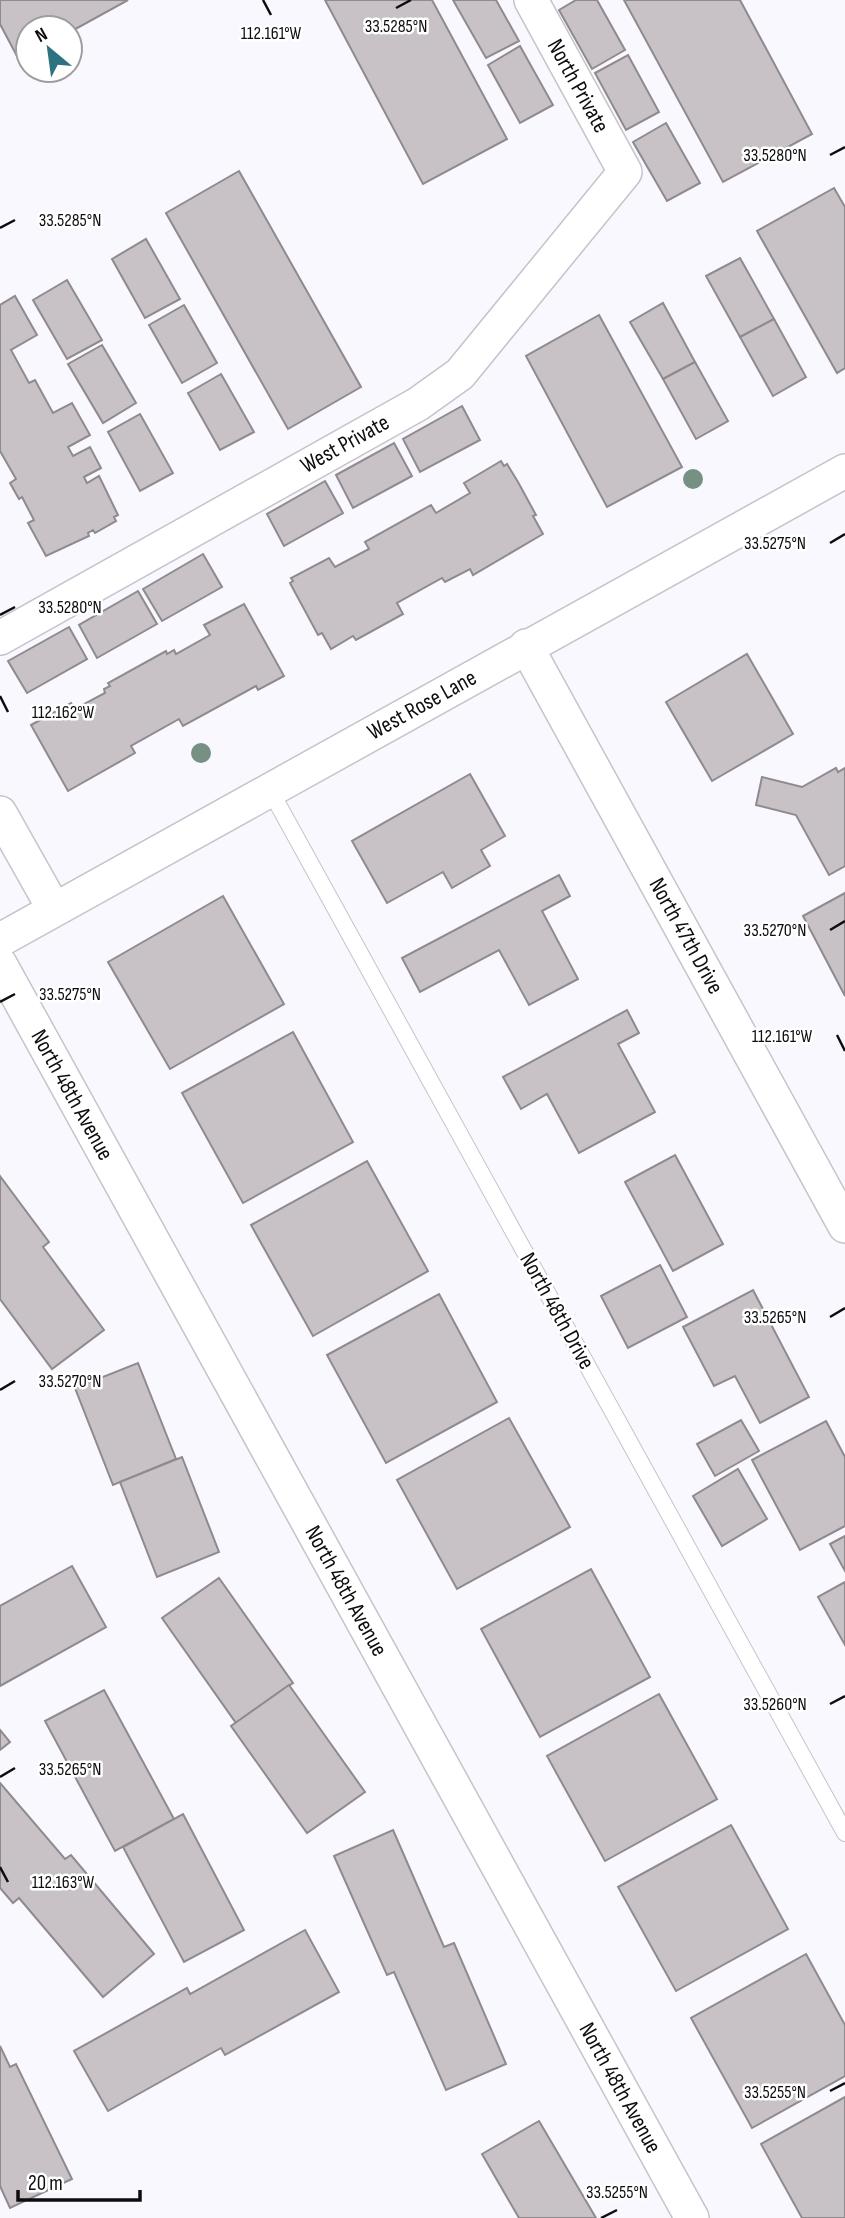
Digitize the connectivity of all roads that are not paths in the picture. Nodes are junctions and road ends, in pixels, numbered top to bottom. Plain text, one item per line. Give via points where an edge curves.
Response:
1 (531, 0) edge
2 (625, 172) joint
3 (845, 471) edge
4 (0, 638) edge
5 (526, 646) junction
6 (270, 790) junction
7 (0, 813) edge
8 (54, 909) junction
9 (0, 940) edge
10 (0, 964) edge
11 (845, 1226) edge
12 (845, 1833) edge
13 (692, 2218) edge

1 - 2 street, North Private
2 - 4 street, West Private via 460,374 418,404
3 - 5 street, West Rose Lane
5 - 6 street, West Rose Lane
5 - 11 street, North 47th Drive
6 - 8 street, West Rose Lane
6 - 12 lane, North 48th Drive
7 - 8 street
8 - 9 street, West Rose Lane
10 - 13 street, North 48th Avenue

